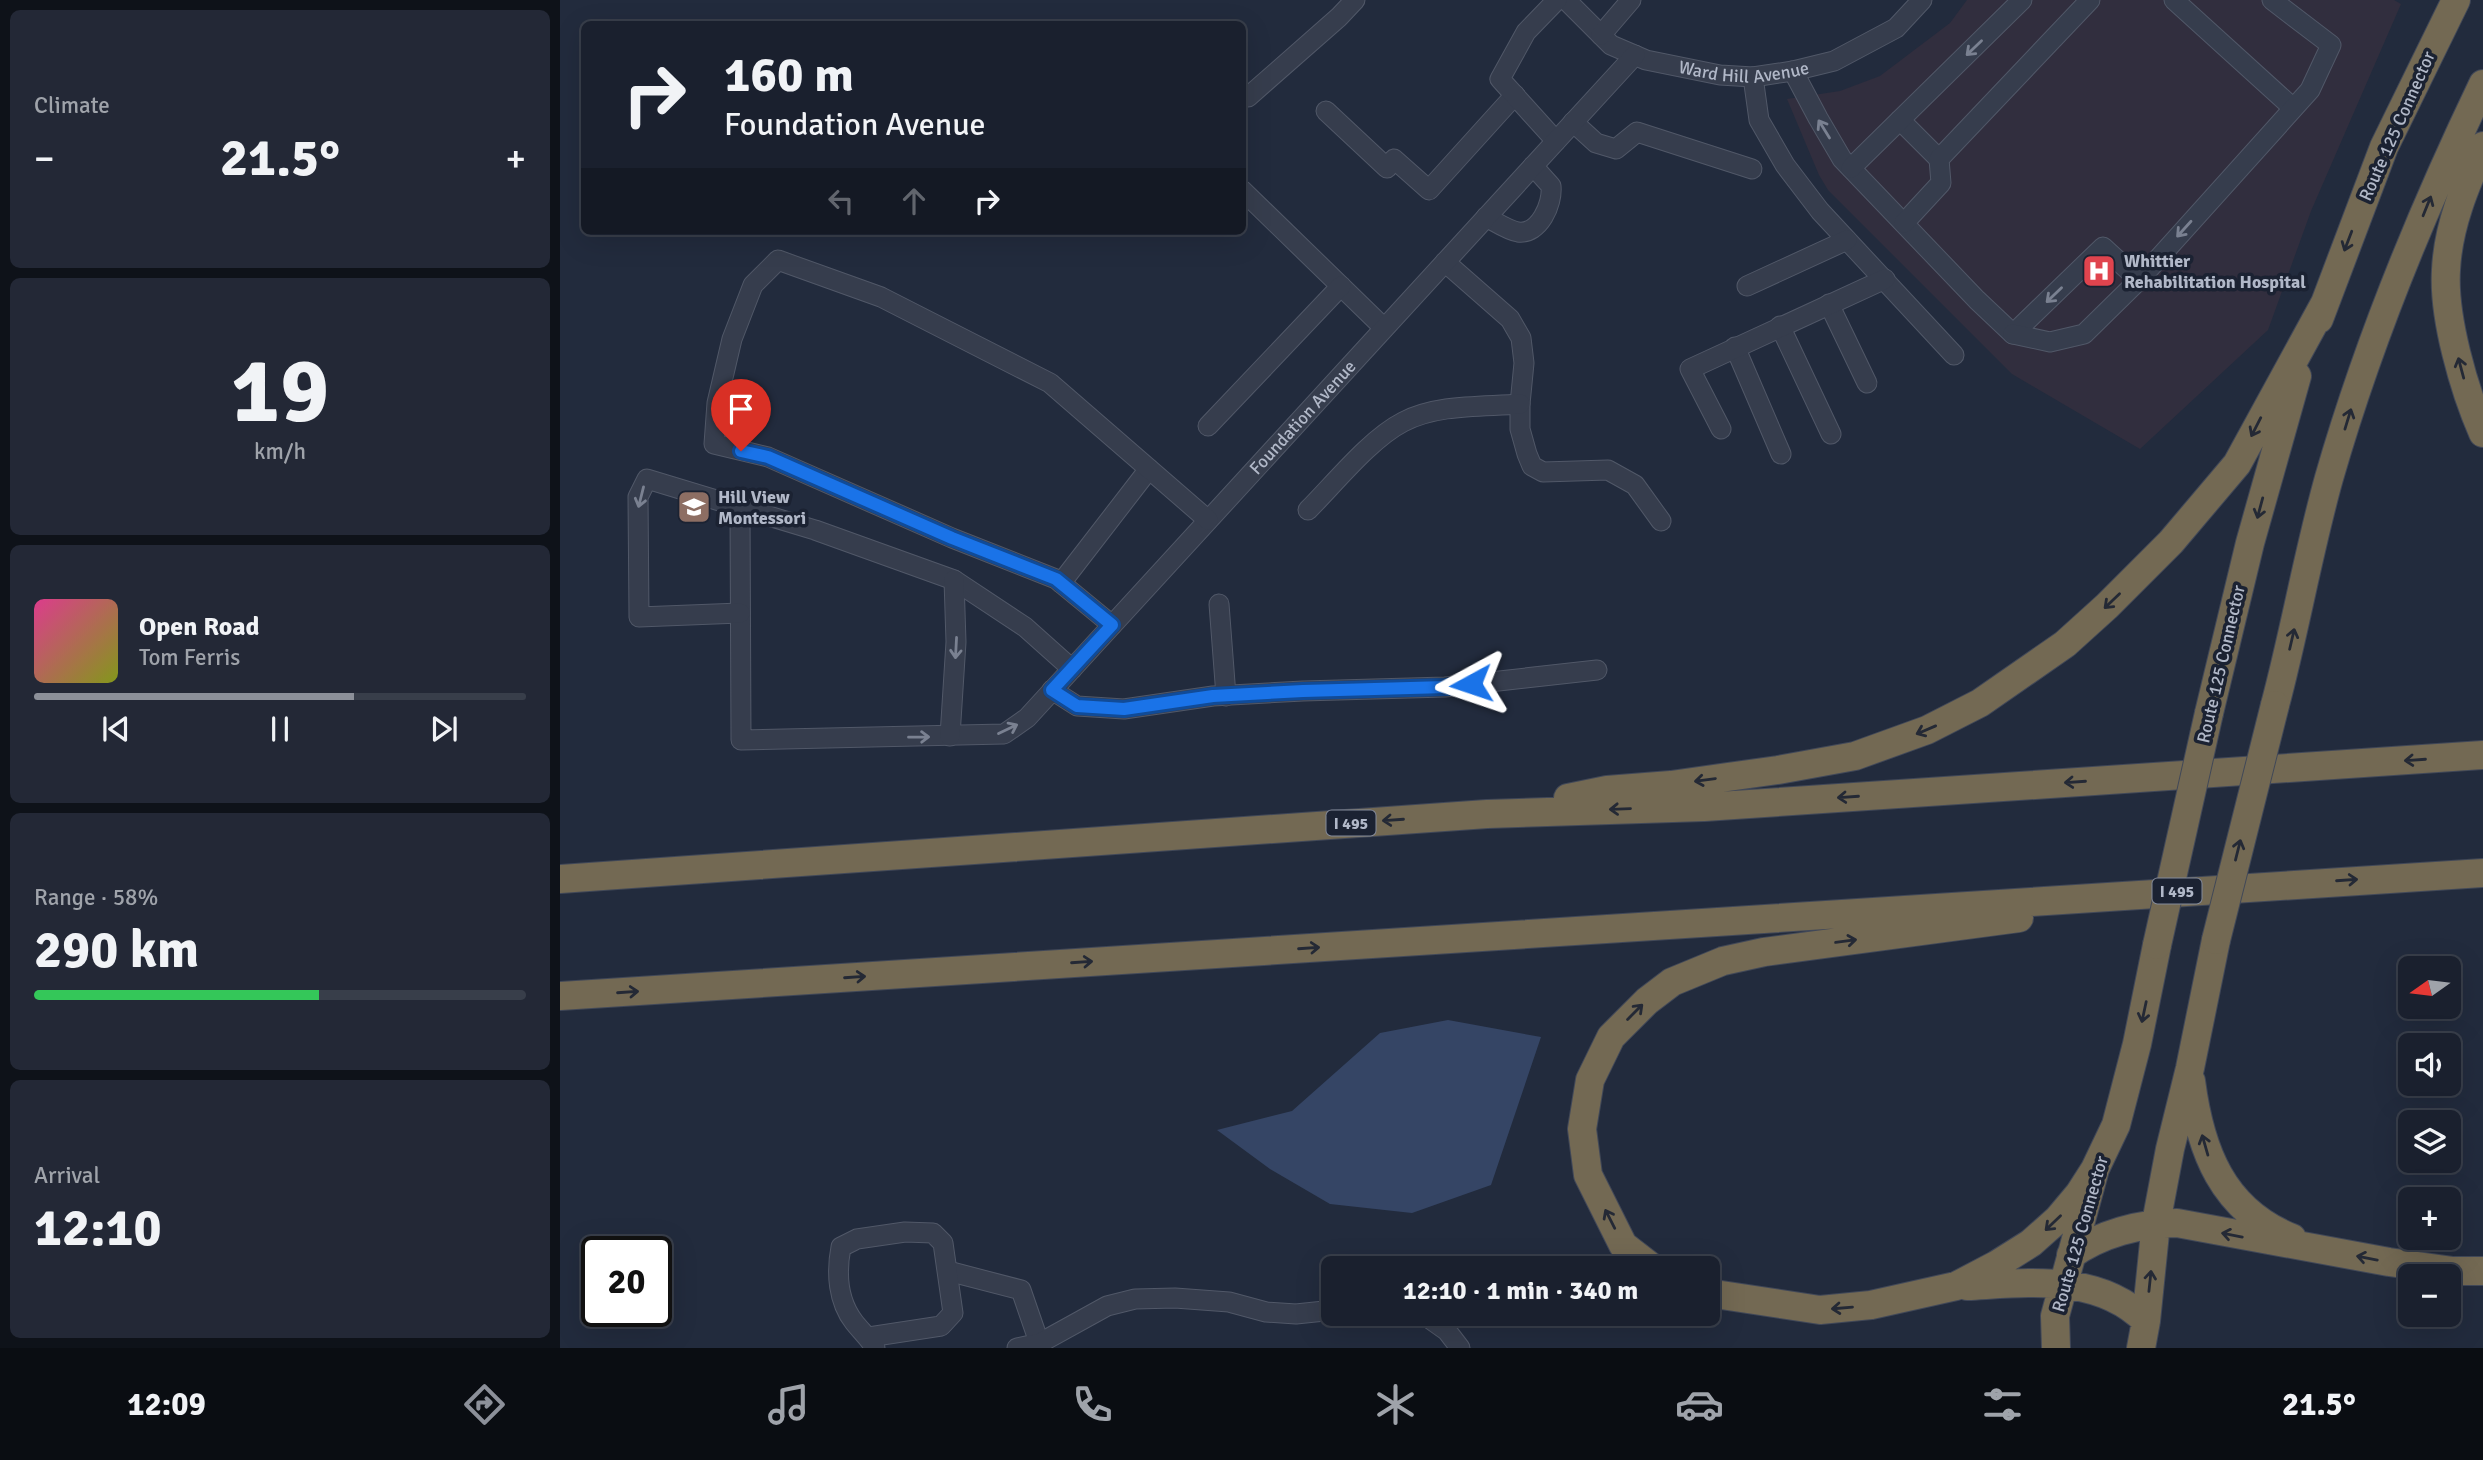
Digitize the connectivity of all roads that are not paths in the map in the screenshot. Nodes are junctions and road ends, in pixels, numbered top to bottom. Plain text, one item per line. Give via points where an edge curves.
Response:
1 (1355, 0) edge
2 (1558, 0) edge
3 (1566, 0) edge
4 (1631, 0) edge
5 (2022, 0) edge
6 (2090, 0) edge
7 (2174, 0) edge
8 (2272, 0) edge
9 (2456, 0) edge
10 (1917, 2) edge
11 (1601, 35) junction
12 (1635, 55) junction
13 (1793, 71) junction
14 (1753, 77) junction
15 (2483, 83) edge
16 (1515, 95) junction
17 (1248, 97) dead end
18 (2292, 108) junction
19 (1326, 111) dead end
20 (1900, 120) junction
21 (1573, 122) junction
22 (1556, 141) junction
23 (2483, 146) edge
24 (1939, 159) junction
25 (1533, 166) junction
26 (1851, 168) junction
27 (1752, 169) dead end
28 (1246, 194) edge
29 (1486, 217) junction
30 (1903, 223) junction
31 (1847, 240) junction
32 (1445, 262) junction
33 (1885, 279) junction
34 (2139, 281) junction
35 (1341, 286) junction
36 (1746, 286) dead end
37 (2325, 303) junction
38 (1829, 304) junction
39 (1780, 326) junction
40 (1384, 328) junction
41 (2013, 334) junction
42 (1735, 347) junction
43 (1954, 355) dead end
44 (1867, 383) dead end
45 (1520, 404) junction
46 (1208, 426) dead end
47 (1721, 429) dead end
48 (2483, 433) edge
49 (1831, 435) dead end
50 (1781, 454) dead end
51 (1149, 469) junction
52 (740, 508) junction
53 (1308, 510) dead end
54 (1208, 520) junction
55 (1661, 521) dead end
56 (954, 580) junction
57 (1060, 583) junction
58 (1219, 604) dead end
59 (740, 614) junction
60 (1112, 625) junction
61 (1072, 669) junction
62 (1597, 670) dead end
63 (1052, 690) junction
64 (1226, 695) junction
65 (950, 736) junction
66 (2483, 755) edge
67 (1487, 814) junction
68 (2483, 873) edge
69 (2396, 877) junction
70 (560, 879) edge
71 (2483, 891) edge
72 (2123, 894) junction
73 (560, 996) edge
74 (2190, 1068) junction
75 (2095, 1169) junction
76 (2156, 1223) junction
77 (2324, 1250) junction
78 (2071, 1255) junction
79 (1637, 1256) edge
80 (948, 1271) junction
81 (2483, 1271) edge
82 (2063, 1284) junction
83 (1956, 1286) junction
84 (1720, 1295) edge
85 (1321, 1311) edge
86 (1440, 1326) edge
87 (2143, 1334) edge
88 (872, 1343) edge
89 (1041, 1346) edge
90 (1017, 1348) edge
91 (1460, 1348) edge
92 (2056, 1348) edge

1 - 17 street
2 - 16 street via 1526,32 1500,79
3 - 11 street, Ward Hill Avenue
4 - 11 street
5 -> 20 street
6 - 24 street
7 - 18 street
8 - 18 street via 2331,45 2310,90
9 -> 37 highway, Route 125 Connector via 2384,147
10 - 13 street, Ward Hill Avenue via 1896,28 1862,48
11 - 12 street, Ward Hill Avenue via 1611,45
12 - 14 street, Ward Hill Avenue via 1685,69
12 - 21 street, Foundation Avenue
13 - 14 street, Ward Hill Avenue
26 -> 13 street
14 - 31 street via 1759,120 1785,165
74 -> 15 highway, bridge via 2216,940 2329,480 2368,353 2437,180
16 - 19 street via 1429,190 1394,159 1387,168
16 - 22 street
18 -> 34 street
20 - 24 street
20 - 26 street
21 - 22 street, Foundation Avenue
21 - 27 street via 1596,143 1616,149 1637,132
22 - 25 street, Foundation Avenue
48 -> 23 highway via 2457,353 2445,271 2462,193
24 - 30 street via 1941,183
25 - 29 street, Foundation Avenue
25 - 29 street via 1551,186 1550,204 1540,220 1531,229 1514,232
26 - 30 street
28 - 35 street
29 - 32 street, Foundation Avenue
30 - 41 street
31 - 33 street
31 - 36 street
32 - 40 street, Foundation Avenue
32 - 45 street via 1510,319 1521,338
33 - 38 street
33 - 43 street
34 - 41 street via 2084,334 2050,342
34 -> 41 street via 2103,247
35 - 40 street
35 - 46 street
37 -> 67 highway via 2236,464 2171,542 2065,644 1980,703 1927,730 1855,756 1685,783 1607,790
37 -> 75 highway, Route 125 Connector, bridge via 2282,424 2209,713 2137,1044 2116,1125
38 - 39 street
38 - 44 street
39 - 42 street
39 - 49 street
40 - 54 street, Foundation Avenue
42 - 47 street via 1690,369
42 - 50 street
45 - 53 street via 1441,410 1405,421 1383,434
45 - 55 street via 1520,429 1532,466 1543,472 1608,470 1635,485
51 - 54 street
51 - 57 street
51 - 57 street via 1051,383 881,297 778,260 753,285 732,339 717,403 714,444 768,457
52 - 56 street
52 - 59 street
52 -> 59 street via 647,479 638,497 639,617
54 - 60 street, Foundation Avenue
56 - 61 street via 1025,627
56 -> 65 street via 957,642
57 - 60 street
58 - 64 street
59 -> 65 street, Foundation Avenue via 741,740
60 - 61 street, Foundation Avenue
61 - 63 street, Foundation Avenue
62 - 64 street via 1446,687
63 - 64 street via 1077,706 1124,709
65 -> 63 street, Foundation Avenue via 1004,734 1027,718
66 -> 67 highway, I 495 via 1728,805
67 -> 70 highway, I 495
68 - 69 highway, I 495
69 - 71 highway via 2440,888
72 -> 69 highway, I 495
73 -> 72 highway, I 495
79 -> 72 highway via 1623,1245 1588,1175 1582,1129 1590,1080 1611,1037 1672,982 1723,961 1764,952 2040,916
74 - 76 highway
77 -> 74 highway via 2275,1231 2229,1192 2210,1163 2195,1111
75 - 78 highway, Route 125 Connector
75 -> 83 highway via 2058,1219 2031,1243
77 -> 76 highway
76 - 78 highway via 2087,1244
87 -> 76 highway
81 -> 77 highway via 2427,1268
78 - 82 highway, Route 125 Connector
80 - 88 street via 953,1313 941,1326
80 - 88 street via 943,1243 933,1233 857,1238 841,1247 838,1259 845,1308
80 - 89 street via 1021,1290
82 - 83 highway
82 - 87 highway via 2127,1303
82 - 92 highway, Route 125 Connector via 2055,1316
83 -> 84 highway via 1871,1305 1820,1310
85 - 89 street via 1296,1314 1229,1302 1135,1299 1107,1306
86 - 91 street
89 - 90 street

